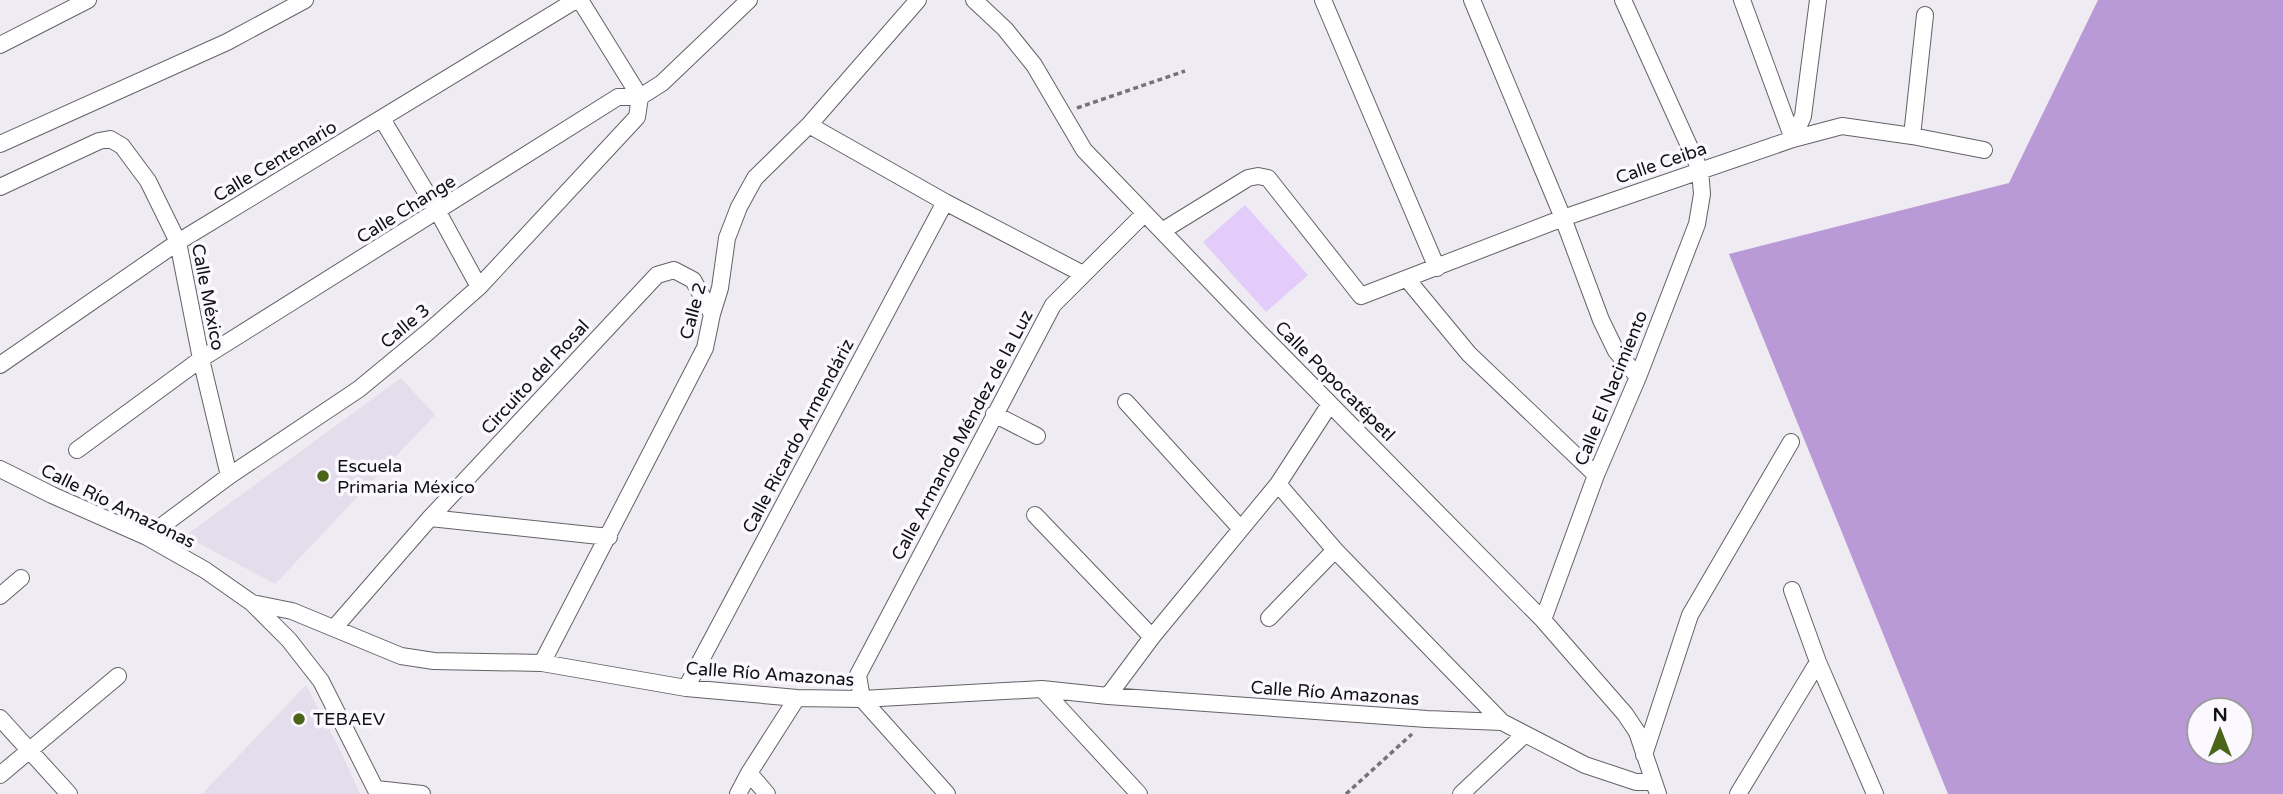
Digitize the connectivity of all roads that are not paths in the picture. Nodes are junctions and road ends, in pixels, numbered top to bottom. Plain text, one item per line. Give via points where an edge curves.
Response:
1 (88, 0) edge
2 (305, 0) edge
3 (578, 0) edge
4 (749, 0) edge
5 (918, 0) edge
6 (974, 0) edge
7 (1323, 0) edge
8 (1472, 0) edge
9 (1623, 0) edge
10 (1742, 0) edge
11 (1818, 0) edge
12 (66, 4) edge
13 (1924, 15) dead end
14 (0, 46) edge
15 (640, 97) junction
16 (382, 119) junction
17 (809, 125) junction
18 (1912, 136) junction
19 (1793, 139) junction
20 (0, 144) edge
21 (1984, 150) dead end
22 (1700, 170) junction
23 (0, 187) edge
24 (945, 202) junction
25 (438, 212) junction
26 (1144, 214) junction
27 (1563, 218) junction
28 (1162, 231) junction
29 (178, 242) junction
30 (1437, 268) junction
31 (1083, 274) junction
32 (1407, 279) junction
33 (480, 287) junction
34 (712, 314) junction
35 (201, 359) junction
36 (0, 365) edge
37 (1638, 377) junction
38 (1126, 402) dead end
39 (1330, 404) junction
40 (994, 414) junction
41 (1037, 436) dead end
42 (1791, 442) dead end
43 (76, 450) dead end
44 (0, 469) edge
45 (1596, 475) junction
46 (229, 476) junction
47 (1278, 484) junction
48 (1035, 515) dead end
49 (430, 518) junction
50 (1241, 528) junction
51 (147, 537) junction
52 (609, 537) junction
53 (1335, 550) junction
54 (21, 578) dead end
55 (1792, 590) dead end
56 (0, 596) edge
57 (252, 603) junction
58 (1269, 618) dead end
59 (1543, 620) junction
60 (335, 627) junction
61 (1152, 636) junction
62 (1818, 662) junction
63 (542, 663) junction
64 (118, 676) dead end
65 (686, 688) junction
66 (1042, 689) junction
67 (1108, 696) junction
68 (797, 698) junction
69 (862, 699) junction
70 (0, 718) edge
71 (1502, 722) junction
72 (1525, 734) junction
73 (29, 749) junction
74 (1644, 755) junction
75 (749, 772) junction
76 (0, 775) edge
77 (1867, 778) junction
78 (1649, 786) edge
79 (377, 791) edge
80 (69, 794) edge
81 (422, 794) edge
82 (738, 794) edge
83 (767, 794) edge
84 (947, 794) edge
85 (1139, 794) edge
86 (1461, 794) edge
87 (1622, 794) edge
88 (1738, 794) edge
89 (1858, 794) edge
90 (1875, 794) edge

1 - 12 street
2 - 20 street via 227,42
3 - 15 street
3 - 16 street, Calle Centenario
4 - 15 street, Calle Change via 662,83
5 - 17 street, Calle 2
6 - 26 street, Calle Popocatépetl via 1034,65 1084,150
7 - 30 street
8 - 27 street
9 - 22 street
10 - 19 street
11 - 19 street via 1803,117
12 - 14 street
13 - 18 street
15 - 25 street, Calle Change via 618,97
15 - 33 street, Calle 3 via 637,117
16 - 25 street
16 - 29 street, Calle Centenario
17 - 24 street
17 - 34 street, Calle 2 via 755,178 739,206 727,238
18 - 19 street, Calle Ceiba via 1842,126
18 - 21 street, Calle Ceiba
19 - 22 street, Calle Ceiba
22 - 27 street, Calle Ceiba
22 - 37 street, Calle El Nacimiento via 1697,224
23 - 29 street, Calle México via 110,139 148,181
24 - 31 street
24 - 65 street, Calle Ricardo Armendáriz
25 - 33 street
25 - 35 street, Calle Change
26 - 28 street, Calle Popocatépetl
26 - 31 street, Calle Armando Méndez de la Luz
27 - 30 street, Calle Ceiba
27 - 37 street via 1601,320 1616,351
28 - 32 street, Calle Ceiba via 1258,176 1268,178 1361,296
28 - 39 street, Calle Popocatépetl
29 - 35 street, Calle México
29 - 36 street, Calle Centenario
30 - 32 street, Calle Ceiba
31 - 40 street, Calle Armando Méndez de la Luz via 1053,305
32 - 45 street via 1469,354
33 - 46 street, Calle 3 via 359,389
34 - 49 street, Circuito del Rosal via 694,280 674,270 657,275
34 - 52 street, Calle 2 via 705,348
35 - 43 street, Calle Change
35 - 46 street, Calle México
37 - 45 street, Calle El Nacimiento
38 - 50 street
39 - 47 street
39 - 59 street, Calle Popocatépetl
40 - 41 street
40 - 69 street, Calle Armando Méndez de la Luz via 858,676
42 - 74 street via 1690,615
44 - 51 street, Calle Río Amazonas
45 - 59 street, Calle El Nacimiento
46 - 51 street, Calle 3
47 - 50 street
47 - 53 street
48 - 61 street
49 - 52 street
49 - 60 street, Circuito del Rosal
50 - 61 street
51 - 57 street, Calle Río Amazonas
52 - 63 street, Calle 2
53 - 58 street
53 - 71 street
54 - 56 street
55 - 62 street
57 - 60 street, Calle Río Amazonas
57 - 79 street via 321,681
59 - 74 street, Calle Popocatépetl via 1625,714
60 - 63 street, Calle Río Amazonas via 401,656
61 - 67 street
62 - 77 street
62 - 88 street
63 - 65 street, Calle Río Amazonas
64 - 73 street
65 - 68 street, Calle Río Amazonas
66 - 67 street, Calle Río Amazonas
66 - 69 street, Calle Río Amazonas
66 - 85 street
67 - 71 street, Calle Río Amazonas
68 - 69 street, Calle Río Amazonas
68 - 75 street
69 - 84 street
70 - 73 street
71 - 72 street, Calle Río Amazonas
72 - 78 street, Calle Río Amazonas via 1585,765
72 - 86 street
73 - 76 street
73 - 80 street
74 - 78 street, Calle Popocatépetl
75 - 82 street
75 - 83 street
77 - 89 street
77 - 90 street
78 - 87 street
79 - 81 street

